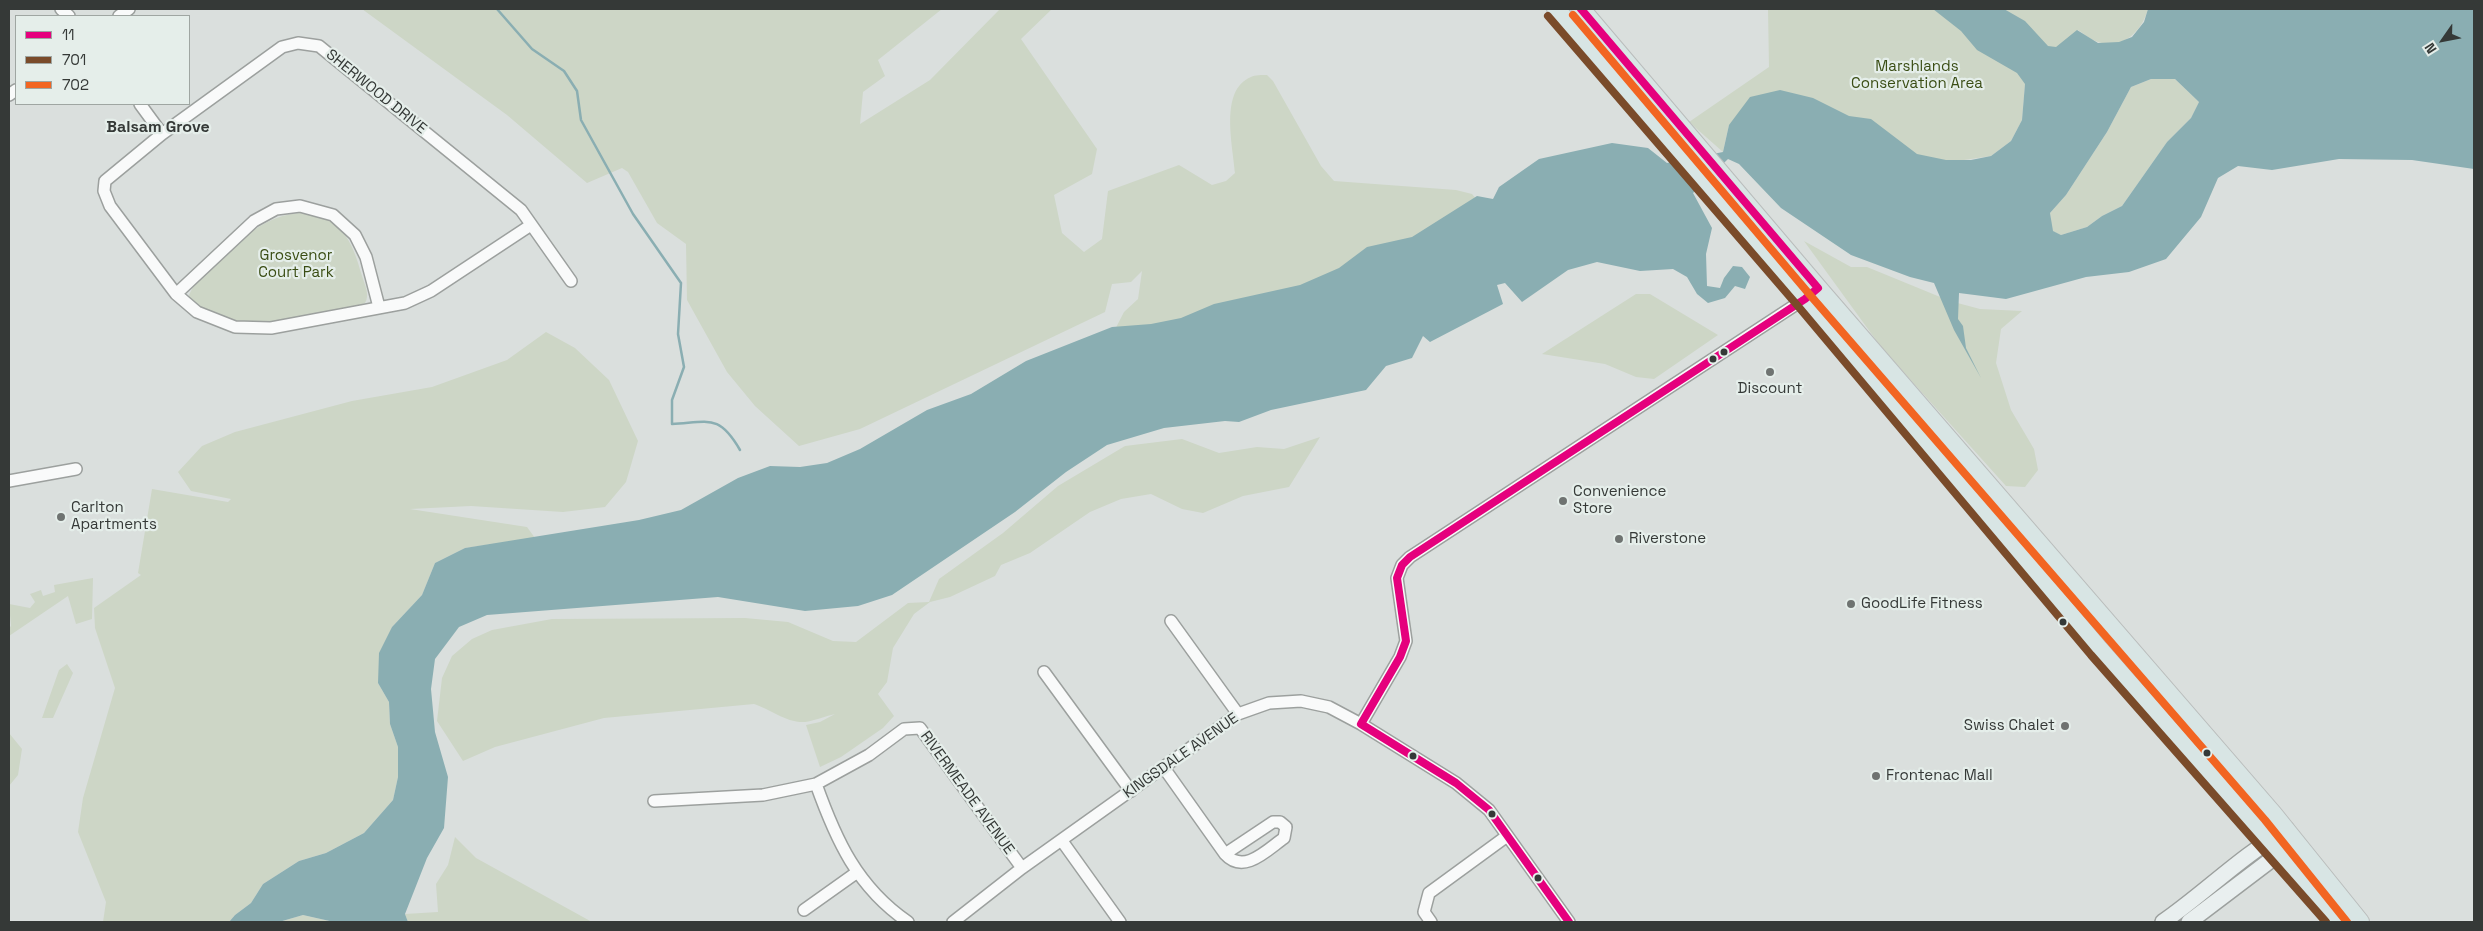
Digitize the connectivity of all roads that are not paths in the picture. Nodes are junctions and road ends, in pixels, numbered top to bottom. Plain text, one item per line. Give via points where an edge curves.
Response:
1 (1556, 9) edge
2 (1580, 9) edge
3 (141, 105) edge
4 (162, 134) junction
5 (532, 226) junction
6 (571, 281) dead end
7 (176, 294) junction
8 (1811, 294) junction
9 (379, 307) junction
10 (76, 469) dead end
11 (9, 481) edge
12 (1171, 621) dead end
13 (1044, 672) dead end
14 (1238, 714) junction
15 (1361, 724) junction
16 (1164, 768) junction
17 (816, 784) junction
18 (1131, 791) junction
19 (654, 801) dead end
20 (2287, 830) junction
21 (1508, 836) junction
22 (1062, 841) junction
23 (2274, 847) junction
24 (1225, 854) junction
25 (1022, 868) junction
26 (856, 873) junction
27 (804, 910) dead end
28 (908, 922) edge
29 (953, 922) edge
30 (1120, 922) edge
31 (1431, 922) edge
32 (1569, 922) edge
33 (2163, 922) edge
34 (2189, 922) edge
35 (2339, 922) edge
36 (2360, 922) edge

1 - 8 main road via 1716,197
2 - 8 main road via 1728,181
3 - 4 street
4 - 5 street, SHERWOOD DRIVE via 282,47 298,43 319,46 521,210
4 - 7 street, SHERWOOD DRIVE via 105,181 104,191 110,206
5 - 6 street, SHERWOOD DRIVE
5 - 9 street via 431,291 405,303
7 - 9 street via 197,312 235,327 271,328
7 - 9 street via 254,221 276,209 300,206 333,215 355,235 366,257
8 - 15 street via 1410,557 1396,578 1406,641
8 - 20 main road
8 - 23 main road via 2099,649
10 - 11 street
12 - 14 street
13 - 18 street
14 - 15 street, KINGSDALE AVENUE via 1269,702 1301,701 1330,707
14 - 16 street, KINGSDALE AVENUE
15 - 21 street, KINGSDALE AVENUE via 1456,783 1489,810
16 - 18 street, KINGSDALE AVENUE
16 - 24 street
17 - 19 street, RIVERMEADE AVENUE via 763,795
17 - 25 street, RIVERMEADE AVENUE via 870,755 904,728 920,728
17 - 26 street via 832,827
18 - 22 street, KINGSDALE AVENUE
20 - 23 main road
20 - 36 main road
21 - 31 street via 1429,893 1424,912
21 - 32 street, KINGSDALE AVENUE
22 - 25 street, KINGSDALE AVENUE
22 - 30 street
23 - 33 main road
23 - 34 main road
23 - 35 main road
24 - 24 street via 1234,862 1249,862 1284,838 1286,827 1280,822 1273,822
25 - 29 street, KINGSDALE AVENUE
26 - 27 street
26 - 28 street via 893,912

